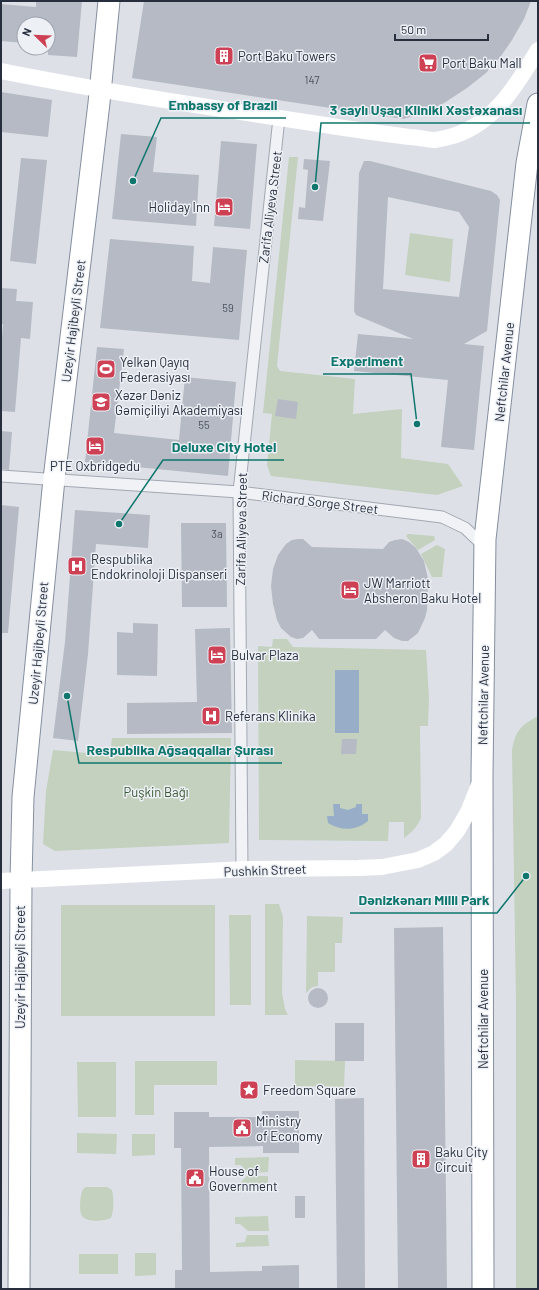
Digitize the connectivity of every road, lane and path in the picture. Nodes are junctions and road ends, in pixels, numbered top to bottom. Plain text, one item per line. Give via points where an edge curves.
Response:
1 (109, 1) edge
2 (538, 50) edge
3 (1, 71) edge
4 (100, 90) junction
5 (538, 104) edge
6 (279, 118) junction
7 (1, 476) edge
8 (54, 479) junction
9 (239, 492) junction
10 (485, 547) junction
11 (482, 776) junction
12 (242, 870) junction
13 (11, 880) edge
14 (19, 1289) edge
15 (483, 1289) edge

1 - 4 highway, Uzeyir Hajibeyli Street
2 - 6 street via 500,107 481,123 445,138 434,140
3 - 4 street
4 - 6 street
4 - 8 highway, Uzeyir Hajibeyli Street
5 - 10 highway, Neftchilar Avenue via 526,171
6 - 9 street, Zarifa Aliyeva Street
7 - 8 street, Richard Sorge Street
8 - 9 street, Richard Sorge Street
8 - 13 highway, Uzeyir Hajibeyli Street via 23,797
9 - 10 street, Richard Sorge Street via 442,517 465,528
9 - 12 street, Zarifa Aliyeva Street
10 - 11 highway, Neftchilar Avenue
11 - 12 street, Pushkin Street via 475,797 457,831 434,853 418,860 358,868
11 - 15 highway, Neftchilar Avenue
12 - 13 street, Pushkin Street
13 - 14 highway, Uzeyir Hajibeyli Street

